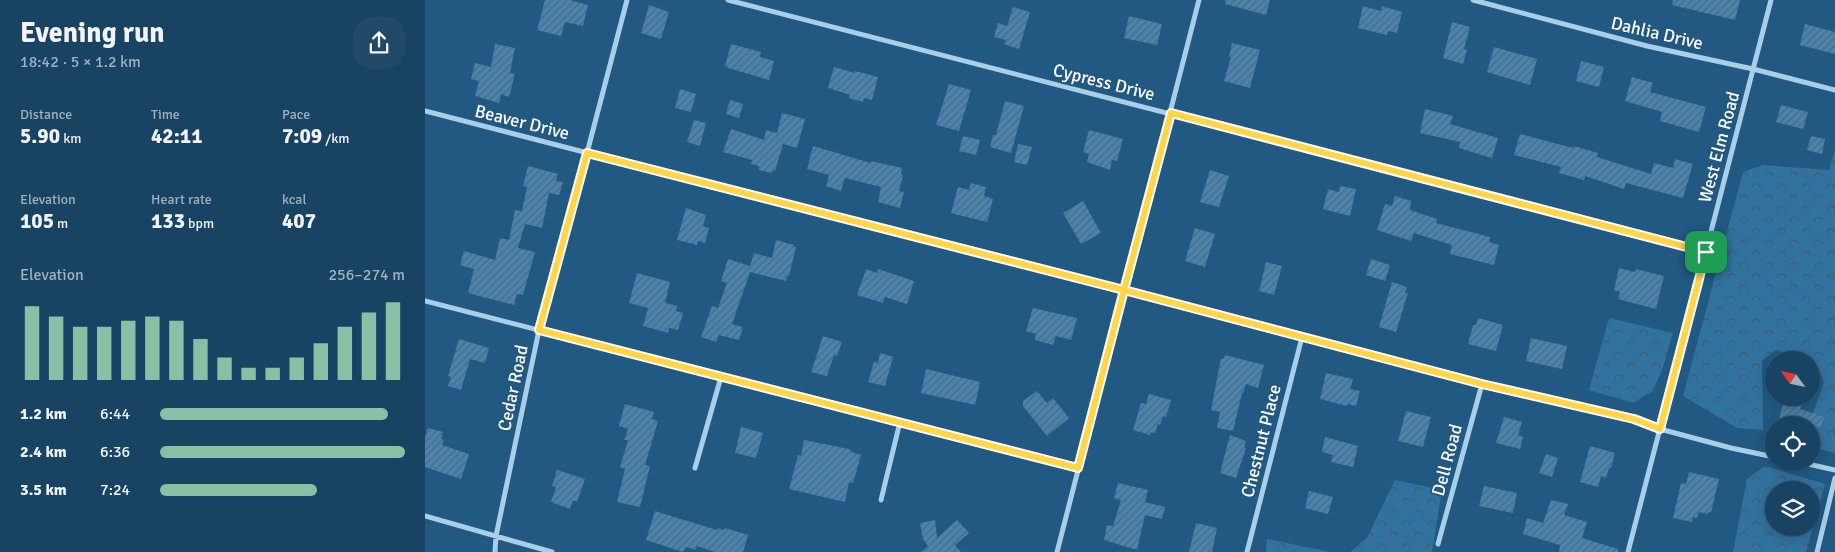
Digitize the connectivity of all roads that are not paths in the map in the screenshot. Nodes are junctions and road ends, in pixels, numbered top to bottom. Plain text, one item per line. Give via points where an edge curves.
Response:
1 (627, 0) edge
2 (728, 0) edge
3 (1199, 0) edge
4 (1473, 0) edge
5 (1771, 0) edge
6 (1753, 69) junction
7 (1835, 90) edge
8 (425, 111) edge
9 (1171, 113) junction
10 (587, 153) junction
11 (1706, 252) junction
12 (1124, 290) junction
13 (425, 301) edge
14 (539, 330) junction
15 (1302, 337) junction
16 (721, 377) junction
17 (1482, 384) junction
18 (900, 422) junction
19 (1660, 429) junction
20 (1765, 455) edge
21 (1820, 467) edge
22 (695, 468) dead end
23 (1078, 468) junction
24 (1835, 470) edge
25 (1835, 478) edge
26 (881, 500) dead end
27 (425, 516) edge
28 (496, 536) junction
29 (1438, 544) dead end
30 (495, 552) edge
31 (552, 552) edge
32 (1057, 552) edge
33 (1247, 552) edge
34 (1628, 552) edge
35 (1817, 552) edge

1 - 10 street, Cedar Road
2 - 9 street, Cypress Drive
3 - 9 street
4 - 6 street, Dahlia Drive via 1647,46
5 - 6 street, West Elm Road
6 - 7 street, Dahlia Drive
6 - 11 street, West Elm Road
8 - 10 street, Beaver Drive
9 - 11 street, Cypress Drive
9 - 12 street
10 - 12 street, Beaver Drive
10 - 14 street, Cedar Road
11 - 19 street, West Elm Road
12 - 15 street, Beaver Drive
12 - 23 street
13 - 14 street
14 - 16 street
14 - 28 street, Cedar Road
15 - 17 street, Beaver Drive
15 - 33 street, Chestnut Place
16 - 18 street
16 - 22 street
17 - 19 street, Beaver Drive via 1634,419
17 - 29 street, Dell Road
18 - 23 street
18 - 26 street
19 - 20 street, Beaver Drive
19 - 34 street, West Elm Road
21 - 24 street
23 - 32 street
25 - 35 street
27 - 28 street
28 - 30 street, Cedar Road
28 - 31 street

